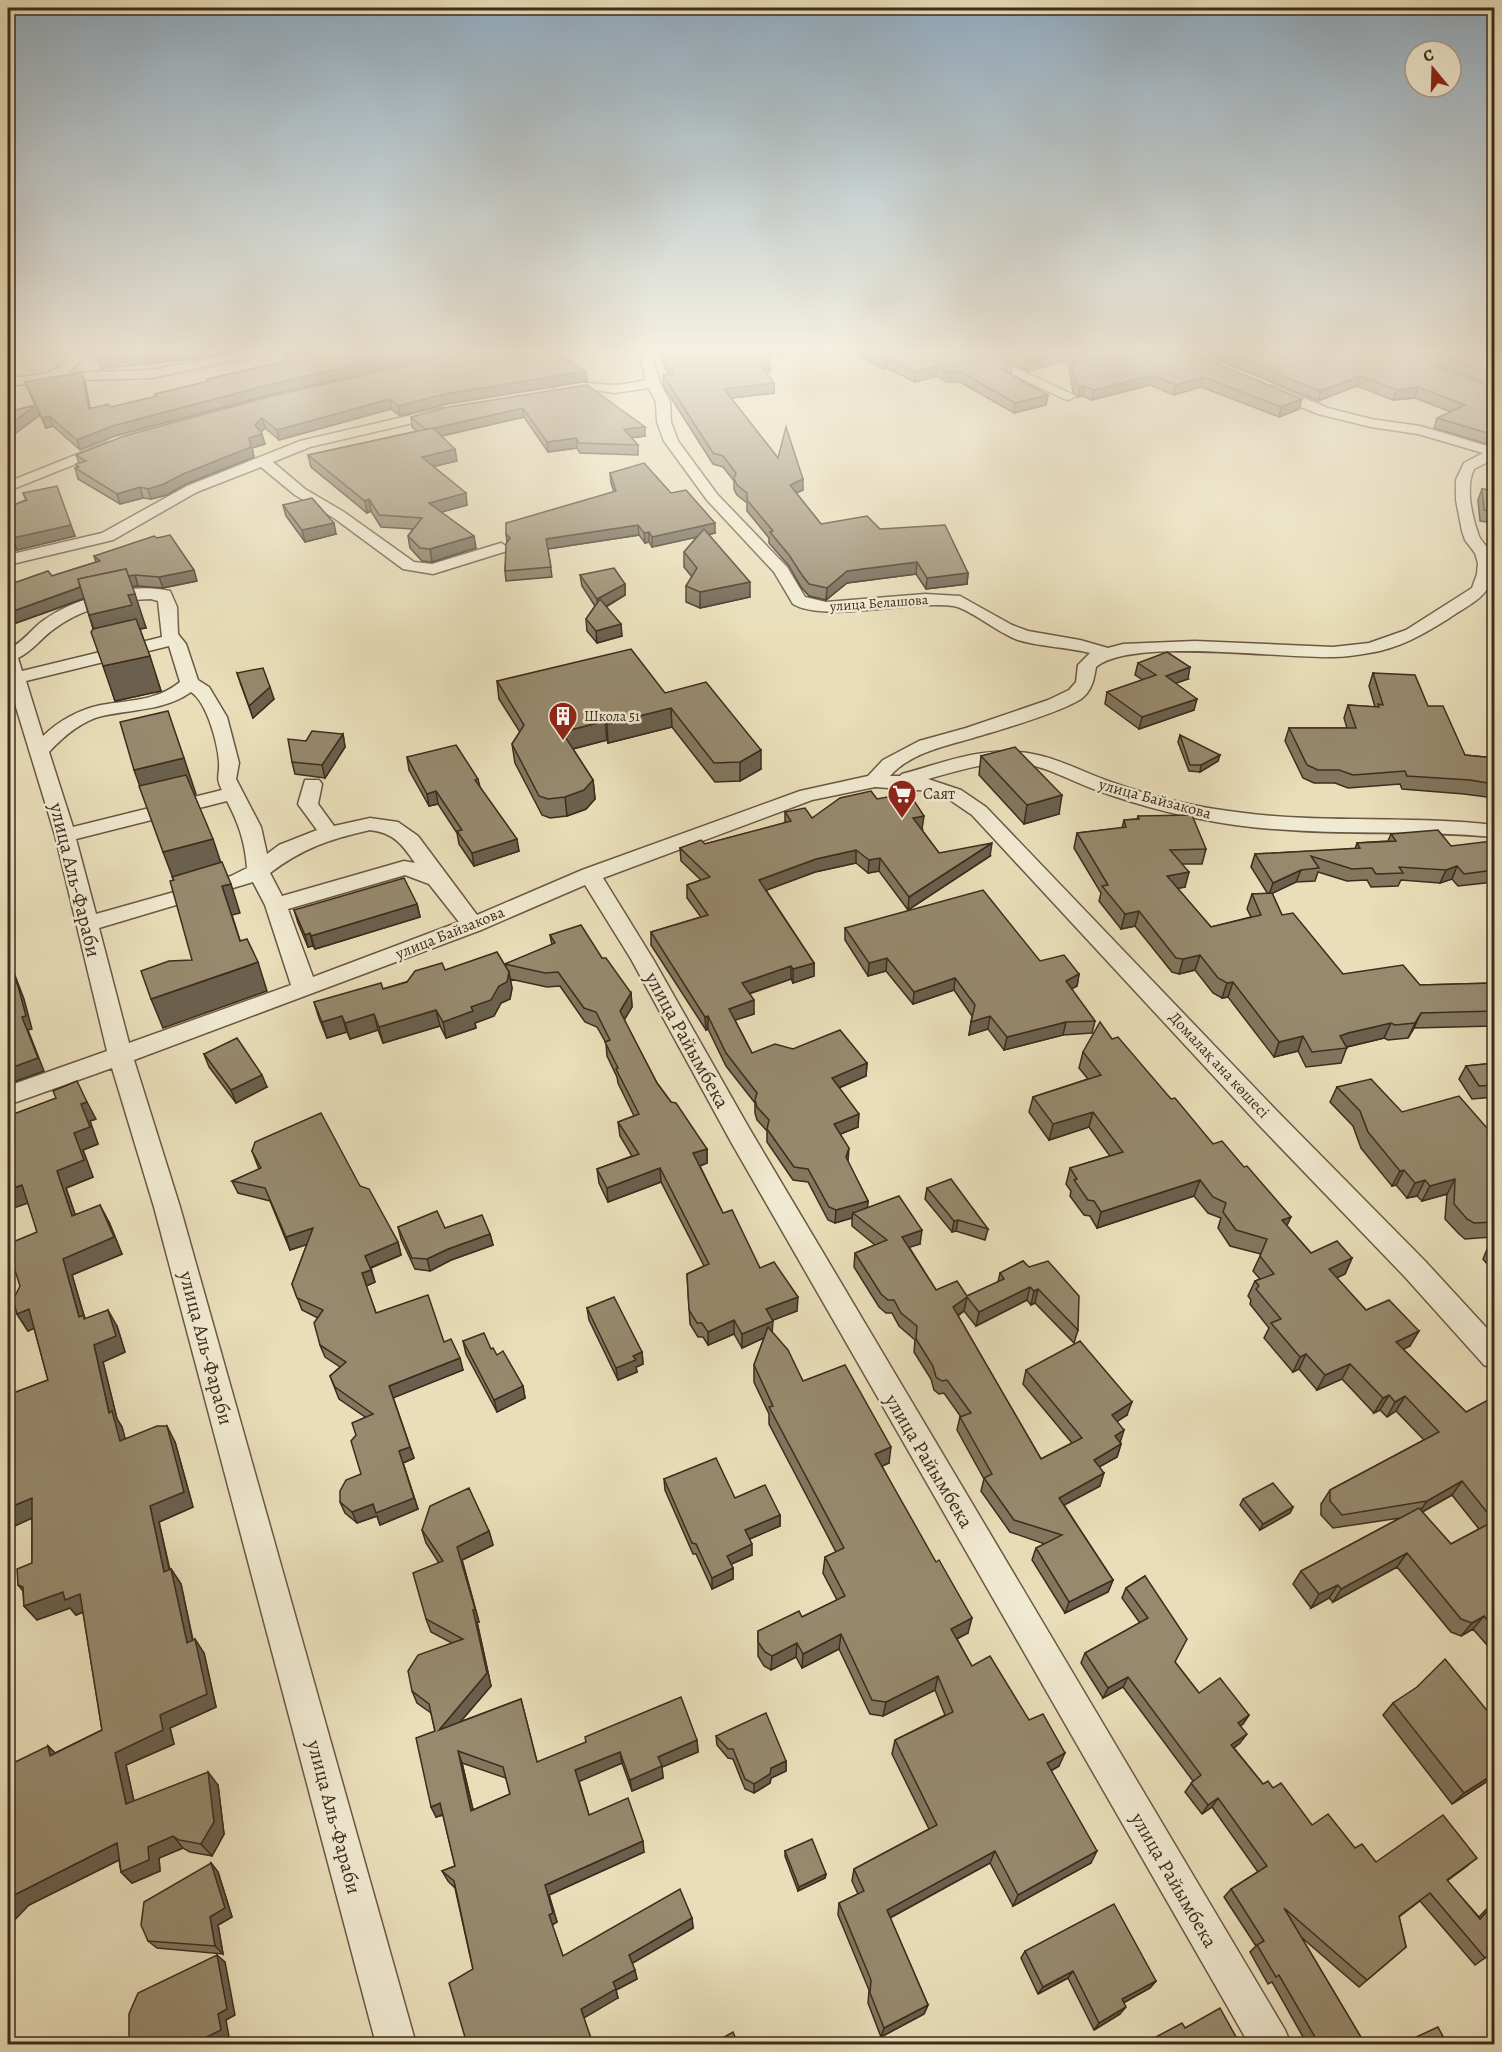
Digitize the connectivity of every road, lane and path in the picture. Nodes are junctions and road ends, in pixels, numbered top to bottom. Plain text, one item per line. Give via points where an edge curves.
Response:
1 (107, 447) edge
2 (298, 447) edge
3 (675, 447) edge
4 (1474, 447) edge
5 (1494, 453) edge
6 (263, 461) junction
7 (8, 487) edge
8 (501, 548) dead end
9 (8, 560) edge
10 (171, 640) junction
11 (1107, 653) junction
12 (11, 662) edge
13 (190, 683) junction
14 (40, 750) junction
15 (885, 781) junction
16 (312, 784) dead end
17 (935, 786) joint
18 (233, 793) junction
19 (1494, 831) edge
20 (329, 833) junction
21 (65, 835) junction
22 (258, 871) junction
23 (590, 876) junction
24 (437, 879) junction
25 (276, 905) junction
26 (87, 924) junction
27 (473, 925) junction
28 (304, 989) junction
29 (120, 1055) junction
30 (8, 1096) edge
31 (1494, 1356) edge
32 (396, 2044) edge
33 (1271, 2044) edge

1 - 7 street
2 - 6 street
3 - 11 street, улица Белашова via 712,496 781,570 804,603 826,607 954,600 1006,630
4 - 5 street
5 - 11 street via 1463,473 1469,526 1483,554 1484,582 1477,592 1412,634 1371,648 1333,652 1195,646
6 - 8 street via 300,492 409,566 433,568
6 - 9 street via 192,489 107,537
10 - 12 street
10 - 12 street via 167,628 168,600 164,595 140,594 58,618
10 - 13 street via 177,644
11 - 15 street via 1087,665 1085,682 1076,694 926,746 890,764
12 - 14 street, улица Аль-Фараби
13 - 14 street via 170,697 78,719 57,732
13 - 18 street via 202,691 218,717 229,763 226,779
14 - 21 street, улица Аль-Фараби
15 - 17 street, улица Байзакова
15 - 19 street, улица Байзакова via 1011,757 1030,759 1122,794 1203,814
15 - 23 street, улица Байзакова via 807,795
16 - 20 street via 308,804
17 - 31 street, Домалақ ана көшесі via 980,811
18 - 21 street
18 - 22 street via 251,827
20 - 22 street via 286,850
20 - 24 street via 370,824 391,826 411,841
21 - 26 street, улица Аль-Фараби
22 - 25 street
22 - 26 street via 207,892
23 - 27 street, улица Байзакова
23 - 33 street, улица Райымбека via 642,959 745,1145
24 - 25 street via 404,868
24 - 27 street
25 - 28 street
26 - 29 street, улица Аль-Фараби
27 - 28 street, улица Байзакова
28 - 29 street, улица Байзакова
29 - 30 street, улица Байзакова
29 - 32 street, улица Аль-Фараби via 167,1207

